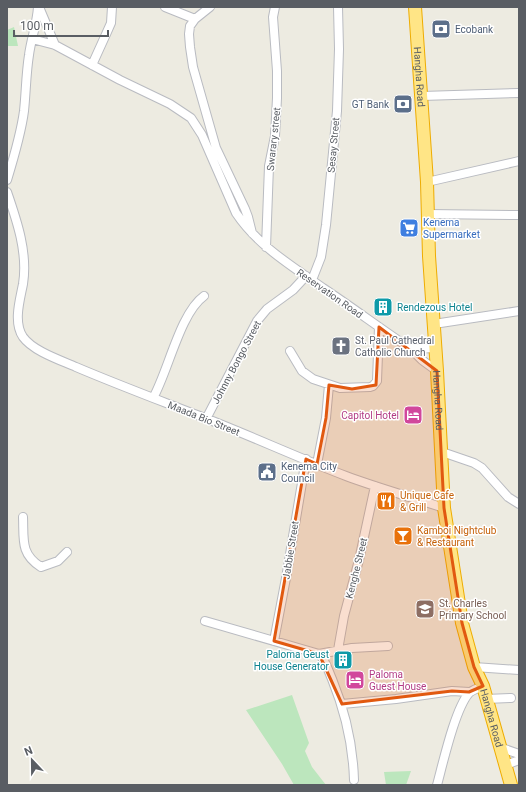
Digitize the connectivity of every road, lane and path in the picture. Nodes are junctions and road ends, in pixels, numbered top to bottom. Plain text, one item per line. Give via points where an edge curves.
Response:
1 (39, 7) edge
2 (112, 7) edge
3 (165, 7) edge
4 (210, 7) edge
5 (275, 7) edge
6 (338, 7) edge
7 (415, 7) edge
8 (195, 19) junction
9 (32, 39) junction
10 (55, 45) junction
11 (92, 65) junction
12 (519, 93) edge
13 (422, 96) junction
14 (212, 131) junction
15 (202, 136) junction
16 (519, 161) edge
17 (7, 180) edge
18 (426, 182) junction
19 (7, 192) edge
20 (428, 214) junction
21 (519, 215) edge
22 (252, 233) junction
23 (266, 247) junction
24 (309, 278) junction
25 (204, 296) dead end
26 (519, 311) edge
27 (434, 324) junction
28 (379, 326) junction
29 (436, 348) junction
30 (411, 349) junction
31 (290, 350) dead end
32 (437, 371) junction
33 (329, 385) junction
34 (153, 398) junction
35 (206, 419) junction
36 (442, 452) junction
37 (306, 460) junction
38 (317, 464) junction
39 (375, 486) junction
40 (519, 504) edge
41 (444, 508) junction
42 (23, 517) dead end
43 (67, 552) dead end
44 (205, 621) dead end
45 (274, 641) junction
46 (388, 646) dead end
47 (338, 650) junction
48 (320, 654) junction
49 (474, 667) junction
50 (519, 670) edge
51 (483, 686) junction
52 (469, 692) junction
53 (510, 698) dead end
54 (486, 699) junction
55 (342, 704) junction
56 (499, 747) junction
57 (519, 754) edge
58 (519, 760) edge
59 (506, 765) junction
60 (354, 780) dead end
61 (437, 785) edge
62 (511, 785) edge

1 - 9 street
1 - 10 street
2 - 11 street via 108,32
3 - 8 street
4 - 8 street
5 - 23 street, Swarary street via 273,17 277,98 275,136 269,166
6 - 24 street, Sesay Street via 336,111 326,225 322,253
7 - 13 highway, Hangha Road
8 - 14 street via 190,26 189,34 193,67
9 - 10 street, Reservation Road
9 - 17 street via 23,117
10 - 11 street, Reservation Road
11 - 15 street, Reservation Road via 177,108 191,118
12 - 13 street
13 - 18 highway, Hangha Road
14 - 15 street
14 - 22 street via 216,148 248,217
15 - 22 street, Reservation Road via 234,208
16 - 18 street
18 - 20 highway, Hangha Road
19 - 34 street, Maada Bio Street via 24,257 18,316 18,327 22,336 29,344 62,361
20 - 21 street
20 - 27 highway, Hangha Road
22 - 23 street, Reservation Road
23 - 24 street, Reservation Road
24 - 28 street, Reservation Road
24 - 35 street, Johnny Bongo Street via 267,309 257,321
25 - 34 street via 180,331
26 - 27 street
27 - 29 highway, Hangha Road
28 - 30 street, Reservation Road
28 - 33 street via 376,384 352,389
29 - 30 street
29 - 32 highway, Hangha Road
30 - 32 street, Reservation Road
31 - 33 street via 307,376
32 - 36 highway, Hangha Road
33 - 38 street
34 - 35 street, Maada Bio Street
35 - 37 street, Maada Bio Street
36 - 40 street via 482,468 508,497
36 - 41 highway, Hangha Road
37 - 38 street, Maada Bio Street
37 - 45 street, Jabbie Street
38 - 39 street, Maada Bio Street
39 - 41 street, Maada Bio Street
39 - 47 street, Kenghe Street
41 - 49 highway, Hangha Road via 462,623
42 - 43 street via 26,551 31,560 41,567 58,561
44 - 45 street
45 - 48 street
46 - 47 street
47 - 48 street
48 - 55 street
49 - 50 street
49 - 51 highway, Hangha Road
51 - 52 street
51 - 54 highway, Hangha Road
52 - 55 street via 452,691
52 - 61 street via 459,711
53 - 54 street
54 - 56 highway, Hangha Road
55 - 60 street via 352,748
56 - 57 street
56 - 59 highway, Hangha Road
58 - 59 street
59 - 62 highway, Hangha Road

